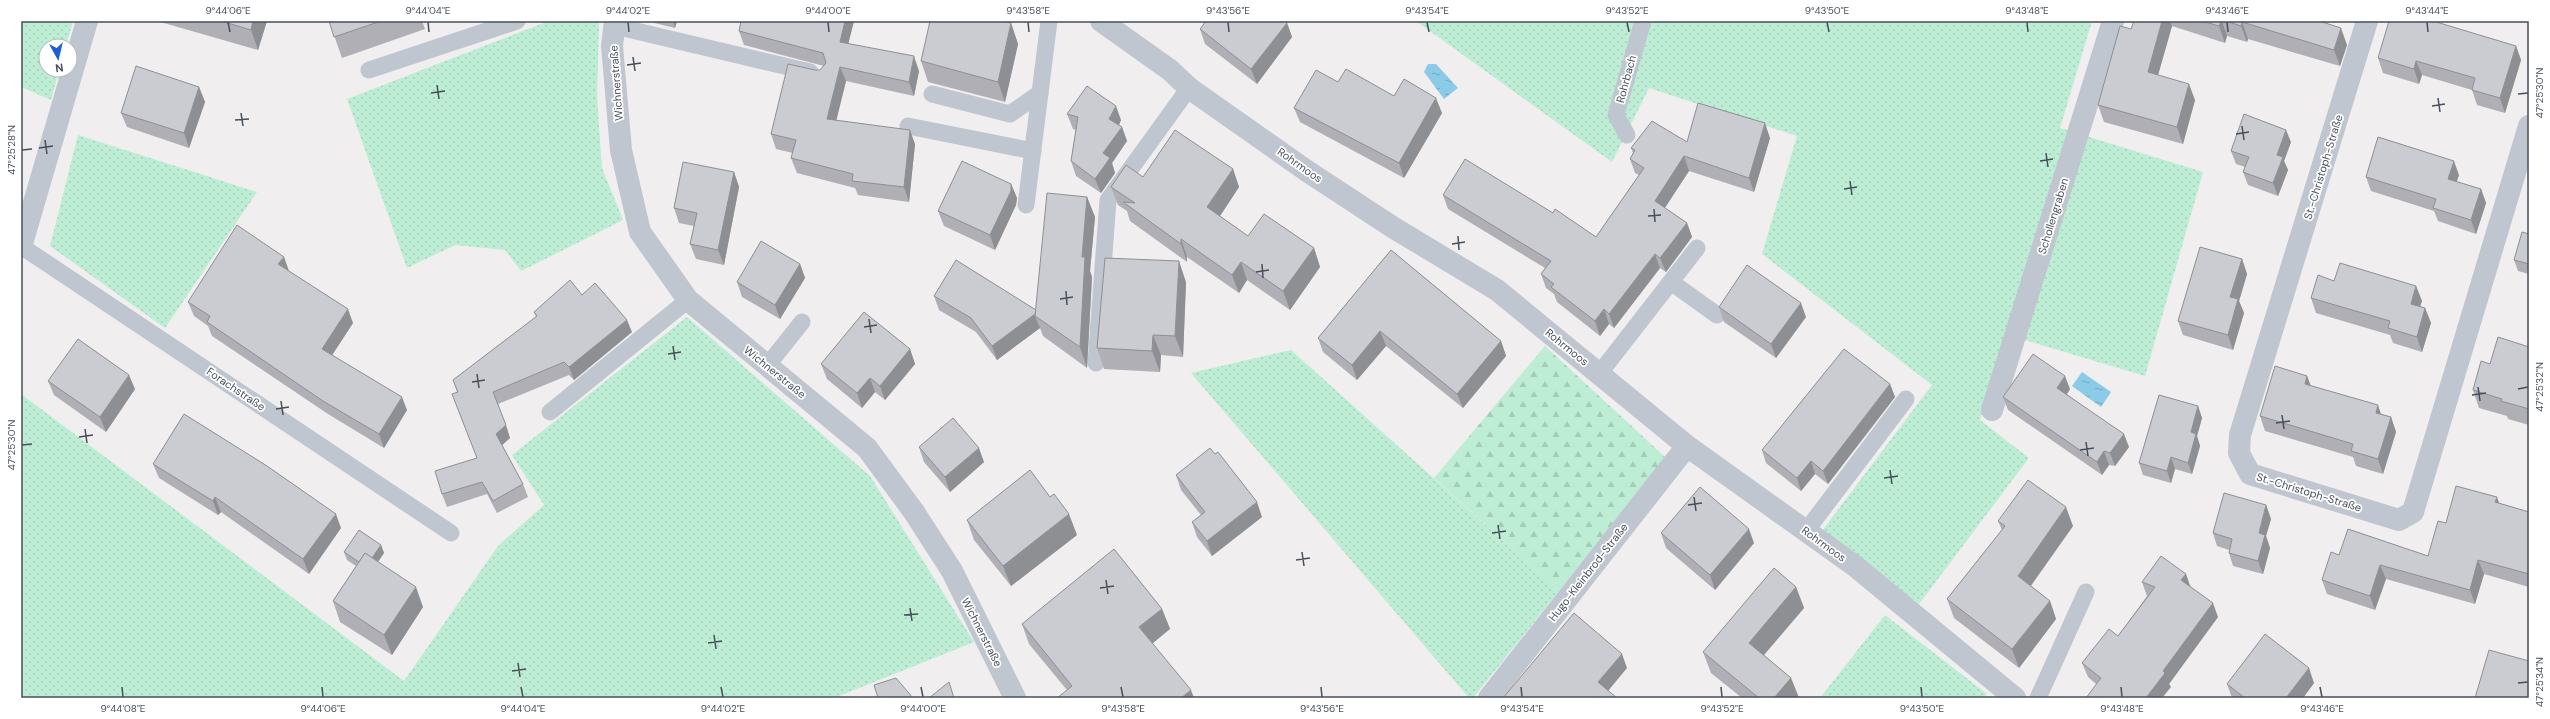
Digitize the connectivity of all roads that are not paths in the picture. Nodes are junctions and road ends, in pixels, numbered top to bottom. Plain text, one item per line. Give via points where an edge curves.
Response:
1 (87, 21) edge
2 (517, 21) edge
3 (1049, 21) edge
4 (1102, 21) edge
5 (1643, 21) edge
6 (2113, 21) edge
7 (2367, 21) edge
8 (615, 23) edge
9 (369, 70) dead end
10 (822, 75) edge
11 (1189, 88) junction
12 (932, 94) dead end
13 (1040, 94) junction
14 (908, 126) dead end
15 (2529, 126) edge
16 (1627, 134) dead end
17 (1033, 151) junction
18 (1026, 205) dead end
19 (21, 246) edge
20 (1697, 248) dead end
21 (1671, 282) junction
22 (688, 300) junction
23 (1717, 315) dead end
24 (802, 322) dead end
25 (1096, 363) edge
26 (767, 366) junction
27 (1599, 374) junction
28 (1906, 399) dead end
29 (1992, 410) dead end
30 (550, 412) dead end
31 (1687, 446) junction
32 (1806, 531) junction
33 (451, 533) dead end
34 (2086, 592) dead end
35 (1016, 698) edge
36 (1489, 698) edge
37 (2014, 698) edge
38 (2038, 698) edge

1 - 19 street, Forachstraße
2 - 9 lane
3 - 13 lane
4 - 11 street, Rohrmoos via 1170,70
5 - 16 lane, Rohrbach via 1616,115
6 - 29 street, Schollengraben
7 - 15 street, St.-Christoph-Straße via 2240,435 2239,453 2250,474 2399,520 2413,512
8 - 10 lane
8 - 22 street, Wichnerstraße via 612,46 621,150 640,232
11 - 25 lane via 1108,200
11 - 27 street, Rohrmoos via 1394,228 1497,290
12 - 13 lane via 1010,114
13 - 17 lane
14 - 17 lane
17 - 18 lane
19 - 33 lane, Forachstraße
20 - 21 lane
21 - 23 lane
21 - 27 lane
22 - 26 street, Wichnerstraße
22 - 30 lane
24 - 26 lane
26 - 35 street, Wichnerstraße via 866,448 914,512 952,571
27 - 31 street, Rohrmoos
28 - 32 lane
31 - 32 street, Rohrmoos
31 - 36 street, Hugo-Kleinbrod-Straße
32 - 37 street, Rohrmoos via 1855,566
34 - 38 lane

